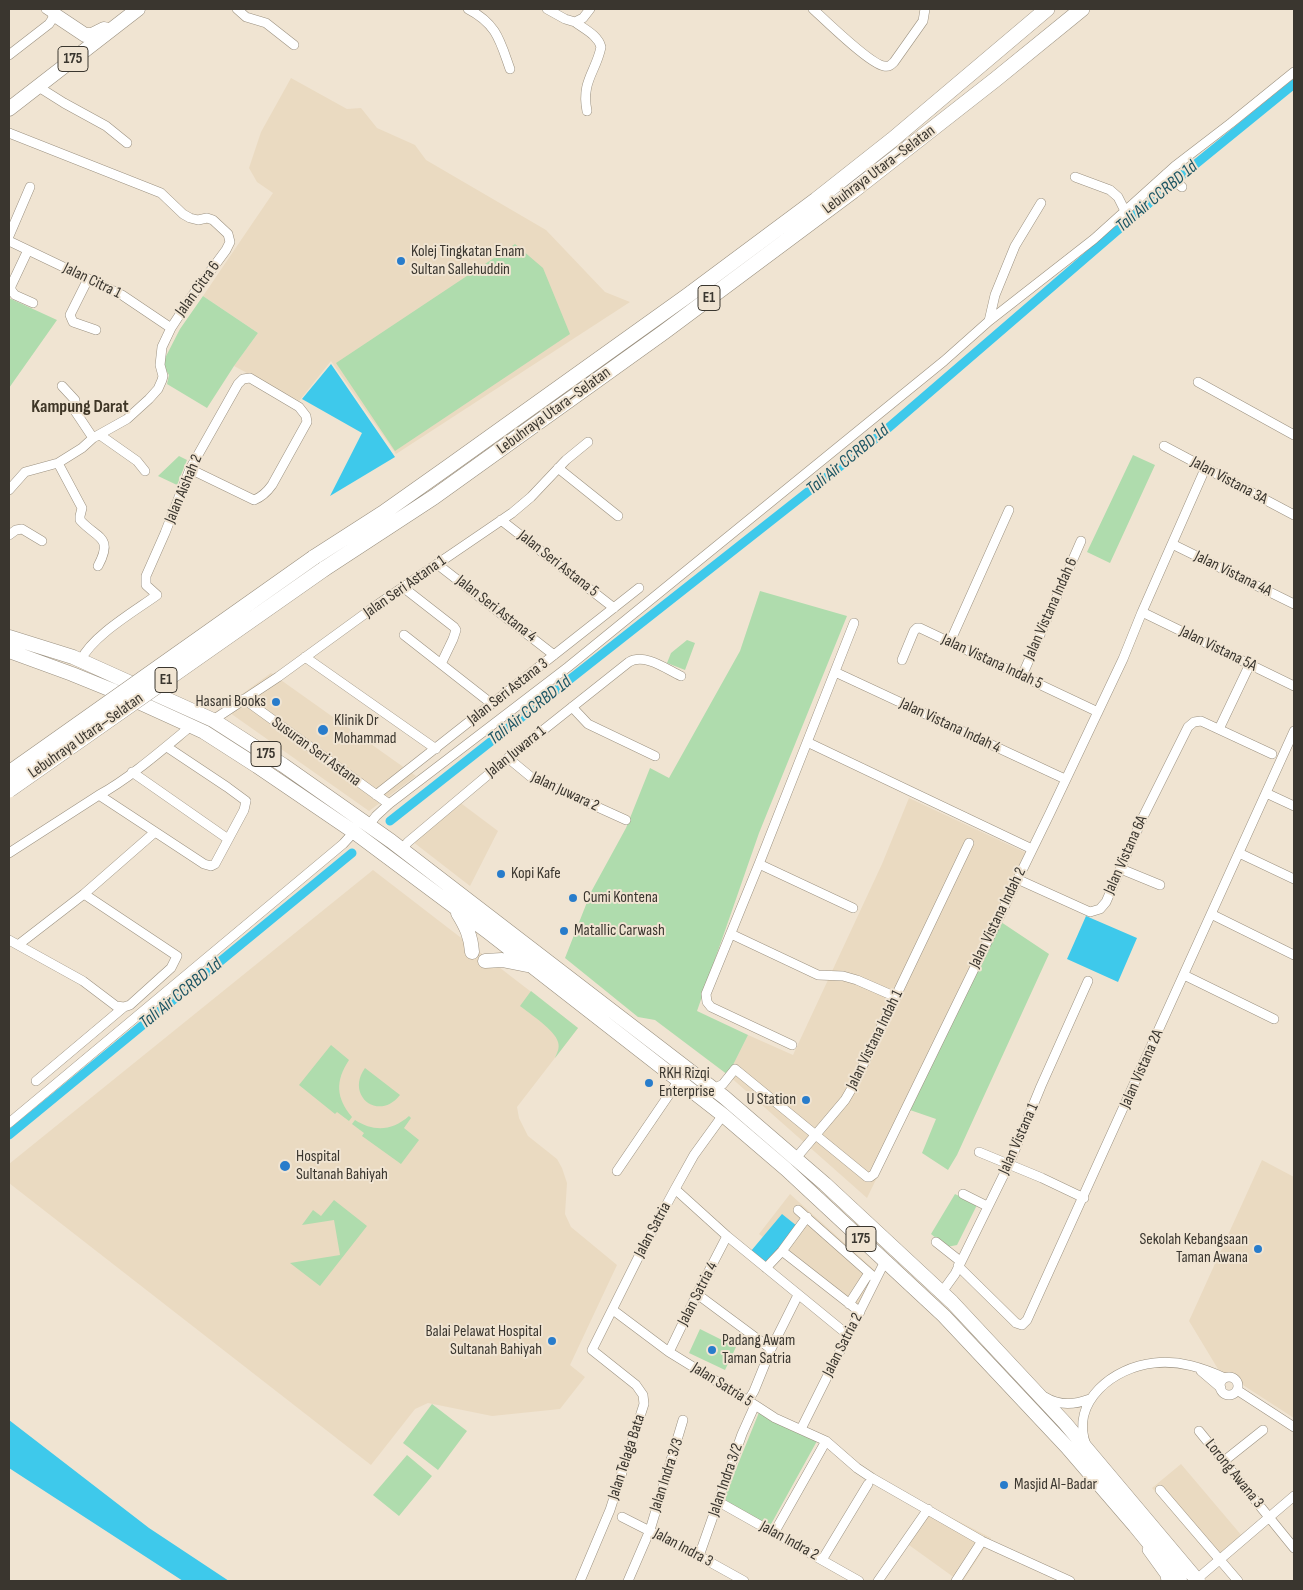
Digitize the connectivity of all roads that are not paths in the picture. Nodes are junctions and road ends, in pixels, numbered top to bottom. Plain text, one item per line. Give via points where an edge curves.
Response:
1 (138, 9) edge
2 (237, 9) edge
3 (468, 9) edge
4 (547, 9) edge
5 (590, 9) edge
6 (813, 9) edge
7 (925, 9) edge
8 (1047, 9) edge
9 (1082, 9) edge
10 (51, 12) edge
11 (575, 22) junction
12 (116, 26) junction
13 (294, 45) dead end
14 (9, 55) edge
15 (510, 69) dead end
16 (1294, 72) edge
17 (36, 86) junction
18 (9, 108) edge
19 (587, 111) dead end
20 (9, 133) edge
21 (127, 143) dead end
22 (1075, 177) dead end
23 (30, 187) dead end
24 (1041, 202) dead end
25 (1125, 211) junction
26 (9, 236) edge
27 (9, 241) edge
28 (28, 250) junction
29 (88, 278) junction
30 (33, 303) dead end
31 (989, 321) junction
32 (171, 328) junction
33 (96, 330) dead end
34 (1198, 382) dead end
35 (62, 386) dead end
36 (1294, 435) edge
37 (96, 437) junction
38 (588, 442) dead end
39 (1164, 446) dead end
40 (58, 464) junction
41 (558, 468) junction
42 (190, 469) junction
43 (1206, 469) junction
44 (145, 471) dead end
45 (9, 490) edge
46 (1009, 510) dead end
47 (1294, 515) edge
48 (618, 516) dead end
49 (502, 520) junction
50 (9, 535) edge
51 (42, 541) dead end
52 (1081, 541) dead end
53 (1172, 544) junction
54 (319, 564) junction
55 (438, 564) junction
56 (98, 566) dead end
57 (404, 588) junction
58 (639, 588) dead end
59 (1294, 604) edge
60 (614, 608) junction
61 (1142, 612) junction
62 (854, 623) dead end
63 (404, 635) dead end
64 (9, 637) edge
65 (950, 642) junction
66 (9, 652) edge
67 (554, 655) junction
68 (305, 657) junction
69 (81, 660) junction
70 (902, 660) dead end
71 (441, 664) junction
72 (1250, 664) junction
73 (835, 672) junction
74 (681, 676) dead end
75 (1022, 676) junction
76 (1294, 686) edge
77 (244, 699) junction
78 (492, 704) junction
79 (572, 707) junction
80 (1098, 712) junction
81 (213, 720) junction
82 (191, 726) junction
83 (1219, 729) junction
84 (1294, 731) edge
85 (807, 742) junction
86 (166, 746) junction
87 (436, 749) junction
88 (1272, 754) dead end
89 (655, 756) dead end
90 (508, 758) junction
91 (132, 772) junction
92 (9, 773) edge
93 (1065, 779) junction
94 (9, 790) edge
95 (1266, 793) junction
96 (99, 795) junction
97 (376, 795) junction
98 (389, 804) junction
99 (1294, 806) edge
100 (626, 820) dead end
101 (369, 825) junction
102 (155, 832) junction
103 (354, 832) junction
104 (228, 839) junction
105 (968, 843) dead end
106 (1032, 849) junction
107 (402, 850) junction
108 (9, 853) edge
109 (1239, 853) junction
110 (759, 864) junction
111 (1121, 869) junction
112 (1017, 879) junction
113 (1294, 879) edge
114 (1160, 885) dead end
115 (84, 894) junction
116 (455, 907) junction
117 (853, 908) dead end
118 (1211, 914) junction
119 (492, 926) junction
120 (731, 934) junction
121 (505, 936) junction
122 (9, 940) edge
123 (18, 946) junction
124 (472, 952) dead end
125 (1294, 955) edge
126 (485, 961) dead end
127 (533, 967) junction
128 (1184, 976) junction
129 (1088, 981) dead end
130 (896, 997) junction
131 (124, 1007) junction
132 (1274, 1019) dead end
133 (792, 1045) dead end
134 (679, 1080) junction
135 (36, 1081) dead end
136 (714, 1089) junction
137 (723, 1114) junction
138 (9, 1123) edge
139 (817, 1136) junction
140 (979, 1152) dead end
141 (796, 1158) junction
142 (1008, 1164) junction
143 (616, 1172) dead end
144 (674, 1189) junction
145 (963, 1194) dead end
146 (1084, 1198) junction
147 (987, 1206) junction
148 (798, 1210) dead end
149 (807, 1217) junction
150 (727, 1236) junction
151 (936, 1242) dead end
152 (782, 1250) junction
153 (885, 1261) junction
154 (959, 1264) junction
155 (766, 1268) junction
156 (873, 1276) junction
157 (942, 1292) junction
158 (697, 1294) junction
159 (798, 1295) junction
160 (849, 1304) junction
161 (613, 1310) junction
162 (860, 1312) junction
163 (848, 1335) junction
164 (771, 1349) junction
165 (592, 1350) joint
166 (669, 1352) junction
167 (1192, 1366) junction
168 (1225, 1378) junction
169 (1032, 1387) junction
170 (1220, 1388) junction
171 (1237, 1390) junction
172 (1090, 1399) junction
173 (751, 1403) junction
174 (683, 1420) dead end
175 (1294, 1427) edge
176 (801, 1429) junction
177 (1263, 1430) dead end
178 (1199, 1432) dead end
179 (826, 1441) junction
180 (1088, 1450) junction
181 (1224, 1461) junction
182 (868, 1484) dead end
183 (1160, 1490) dead end
184 (1294, 1496) edge
185 (719, 1502) junction
186 (928, 1510) junction
187 (622, 1517) dead end
188 (1269, 1517) junction
189 (1135, 1526) junction
190 (650, 1530) junction
191 (774, 1533) junction
192 (982, 1541) junction
193 (1294, 1548) edge
194 (699, 1556) junction
195 (822, 1560) junction
196 (1220, 1560) junction
197 (1198, 1580) edge
198 (580, 1581) edge
199 (628, 1581) edge
200 (744, 1581) edge
201 (859, 1581) edge
202 (878, 1581) edge
203 (956, 1581) edge
204 (1070, 1581) edge
205 (1166, 1581) edge
206 (1180, 1581) edge
207 (1238, 1581) edge

1 - 12 main road, 175
2 - 13 street via 246,17 266,23
3 - 15 street via 494,28
4 - 11 street
5 - 11 street
6 - 7 street via 871,60 888,66 923,20
8 - 54 highway, Lebuhraya Utara–Selatan / E1 via 816,200 383,513
9 - 54 highway, Lebuhraya Utara–Selatan / E1 via 853,191 664,332 434,497
10 - 12 main road via 89,36
10 - 14 street via 49,24
11 - 19 street via 595,37 601,46 586,86
12 - 17 main road, 175
16 - 25 street via 1174,181
17 - 18 main road, 175
17 - 21 street via 106,126
20 - 32 street, Jalan Citra 6 via 161,193 183,214 198,220 213,220 228,234 229,246
22 - 25 street via 1110,190
23 - 26 street
24 - 31 street via 1015,246 995,295
25 - 31 street
27 - 28 street, Jalan Citra 1
28 - 29 street, Jalan Citra 1
28 - 30 street via 11,290
29 - 32 street, Jalan Citra 1 via 131,300
29 - 33 street via 70,315 73,322
31 - 98 street via 568,667
32 - 37 street, Jalan Citra 6 via 162,347 160,365 163,376 158,389 134,413
34 - 36 street
35 - 37 street via 75,400 75,411
37 - 40 street, Jalan Citra 6
37 - 44 street via 137,461
38 - 41 street, Jalan Seri Astana 1
39 - 43 street, Jalan Vistana 3A
40 - 45 street via 25,472
40 - 56 street via 82,508 80,520 102,538 105,551
41 - 48 street
41 - 49 street, Jalan Seri Astana 1 via 531,497
42 - 42 street, Jalan Aishah 2 via 243,379 250,378 300,407 306,416 307,422 263,496 254,500
42 - 69 street, Jalan Aishah 2 via 146,576 146,584 157,595 97,639
43 - 47 street, Jalan Vistana 3A
43 - 53 street, Jalan Vistana Indah 2
46 - 65 street
49 - 55 street, Jalan Seri Astana 1
49 - 60 street, Jalan Seri Astana 5
50 - 51 street via 22,529
52 - 75 street, Jalan Vistana Indah 6
53 - 59 street, Jalan Vistana 4A
53 - 61 street, Jalan Vistana Indah 2
54 - 92 highway, Lebuhraya Utara–Selatan / E1, bridge
54 - 94 highway, Lebuhraya Utara–Selatan / E1, bridge
55 - 57 street, Jalan Seri Astana 1
55 - 67 street, Jalan Seri Astana 4
57 - 68 street, Jalan Seri Astana 1
57 - 71 street via 456,630
58 - 60 street, Jalan Seri Astana 3
60 - 67 street, Jalan Seri Astana 3
61 - 72 street, Jalan Vistana 5A
61 - 80 street, Jalan Vistana Indah 2
62 - 73 street
63 - 71 street
64 - 69 main road, 175
65 - 70 street, Jalan Vistana Indah 5 via 918,628
65 - 75 street, Jalan Vistana Indah 5
66 - 82 main road, 175 via 114,691
67 - 78 street, Jalan Seri Astana 3
68 - 77 street, Jalan Seri Astana 1
68 - 87 street
69 - 81 main road, 175
71 - 78 street
72 - 76 street, Jalan Vistana 5A
72 - 83 street
73 - 85 street
73 - 93 street, Jalan Vistana Indah 4
74 - 79 street, Jalan Juwara 1 via 654,663 634,659
75 - 80 street, Jalan Vistana Indah 5
77 - 81 street, Jalan Seri Astana 1
77 - 97 street, Susuran Seri Astana
78 - 87 street, Jalan Seri Astana 3
79 - 89 street via 588,724
79 - 90 street, Jalan Juwara 1
80 - 93 street, Jalan Vistana Indah 2
81 - 101 main road, 175
82 - 86 street
82 - 103 main road, 175
83 - 88 street
83 - 111 street, Jalan Vistana 6A via 1202,722 1194,722 1188,728
84 - 95 street, Jalan Vistana 2A
85 - 106 street
85 - 110 street
86 - 91 street
86 - 104 street via 246,801
87 - 97 street, Jalan Seri Astana 3
90 - 100 street, Jalan Juwara 2 via 531,777
90 - 107 street, Jalan Juwara 1
91 - 96 street
91 - 104 street
93 - 106 street, Jalan Vistana Indah 2
95 - 99 street
95 - 109 street, Jalan Vistana 2A
96 - 102 street
96 - 108 street
97 - 98 street, Susuran Seri Astana
98 - 101 street
101 - 107 main road, 175
102 - 104 street via 211,866
102 - 115 street
103 - 116 main road, 175
103 - 138 street via 313,870
105 - 130 street, Jalan Vistana Indah 1
106 - 112 street, Jalan Vistana Indah 2
107 - 119 main road, 175
109 - 113 street
109 - 118 street, Jalan Vistana 2A
110 - 117 street
110 - 120 street
111 - 112 street, Jalan Vistana 6A via 1106,902 1100,909 1090,912
111 - 114 street
112 - 139 street, Jalan Vistana Indah 2 via 872,1176 867,1177
115 - 123 street
115 - 131 street via 177,956 171,968 157,982
116 - 119 main road, 175
116 - 124 main road via 467,927
118 - 125 street
118 - 128 street, Jalan Vistana 2A
119 - 121 main road, 175
120 - 130 street via 818,975 838,975 857,980
120 - 133 street via 706,994 707,1002 711,1007
121 - 127 main road, 175
121 - 136 main road, 175
122 - 123 street
123 - 131 street via 83,981 116,1006
126 - 127 main road via 514,961
127 - 134 main road, 175
128 - 132 street
128 - 146 street, Jalan Vistana 2A
129 - 142 street, Jalan Vistana 1
130 - 139 street, Jalan Vistana Indah 1 via 852,1088
131 - 135 street
134 - 137 main road, 175
134 - 143 street
136 - 139 street via 723,1084 735,1069
136 - 141 main road, 175
137 - 144 street, Jalan Satria
137 - 153 main road, 175
139 - 141 street, Jalan Vistana Indah 1
140 - 142 street
141 - 157 main road, 175
142 - 146 street
142 - 147 street, Jalan Vistana 1
144 - 150 street
144 - 161 street, Jalan Satria
145 - 147 street
146 - 154 street, Jalan Vistana 2A via 1025,1324 1016,1323
147 - 154 street, Jalan Vistana 1
148 - 149 street
149 - 152 street
149 - 156 street
150 - 155 street
150 - 158 street, Jalan Satria 4
151 - 154 street
152 - 155 street
152 - 160 street
153 - 156 street, Jalan Satria 2
153 - 189 main road, 175 via 944,1316 1067,1447
154 - 157 street, Jalan Vistana 1
155 - 159 street
156 - 160 street
156 - 162 street, Jalan Satria 2
157 - 169 main road, 175
158 - 164 street
158 - 166 street, Jalan Satria 4
159 - 163 street
159 - 164 street, Jalan Indra 3/2
160 - 162 street
161 - 165 street, Jalan Satria
161 - 166 street, Jalan Satria 5
162 - 163 street, Jalan Satria 2
163 - 176 street, Jalan Satria 2
164 - 173 street, Jalan Indra 3/2
165 - 198 street, Jalan Telaga Bata via 636,1385 643,1395 644,1404 610,1510
166 - 173 street, Jalan Satria 5
167 - 168 street
167 - 170 street
167 - 172 street via 1154,1363 1135,1367 1119,1374
168 - 170 street
168 - 171 street via 1236,1381
169 - 172 street via 1061,1404
169 - 180 main road, 175
170 - 171 street via 1226,1395
171 - 175 street
172 - 180 street via 1082,1424
173 - 176 street, Jalan Satria 5
173 - 185 street, Jalan Indra 3/2
174 - 190 street, Jalan Indra 3/3
176 - 179 street, Jalan Satria 5
177 - 181 street
178 - 181 street, Lorong Awana 3
179 - 186 street, Jalan Satria 5 via 857,1468
179 - 191 street
180 - 197 main road, 175
181 - 188 street, Lorong Awana 3
182 - 195 street
183 - 196 street
184 - 188 street
185 - 191 street, Jalan Indra 2
185 - 194 street, Jalan Indra 3/2
186 - 192 street, Jalan Satria 5
186 - 202 street
187 - 190 street, Jalan Indra 3
188 - 193 street, Lorong Awana 3
188 - 196 street
189 - 205 street
189 - 206 main road, 175
190 - 194 street, Jalan Indra 3
190 - 199 street, Jalan Indra 3/3
191 - 195 street, Jalan Indra 2
192 - 203 street
192 - 204 street, Jalan Satria 5
194 - 200 street, Jalan Indra 3
195 - 201 street, Jalan Indra 2
196 - 197 street
196 - 207 street

